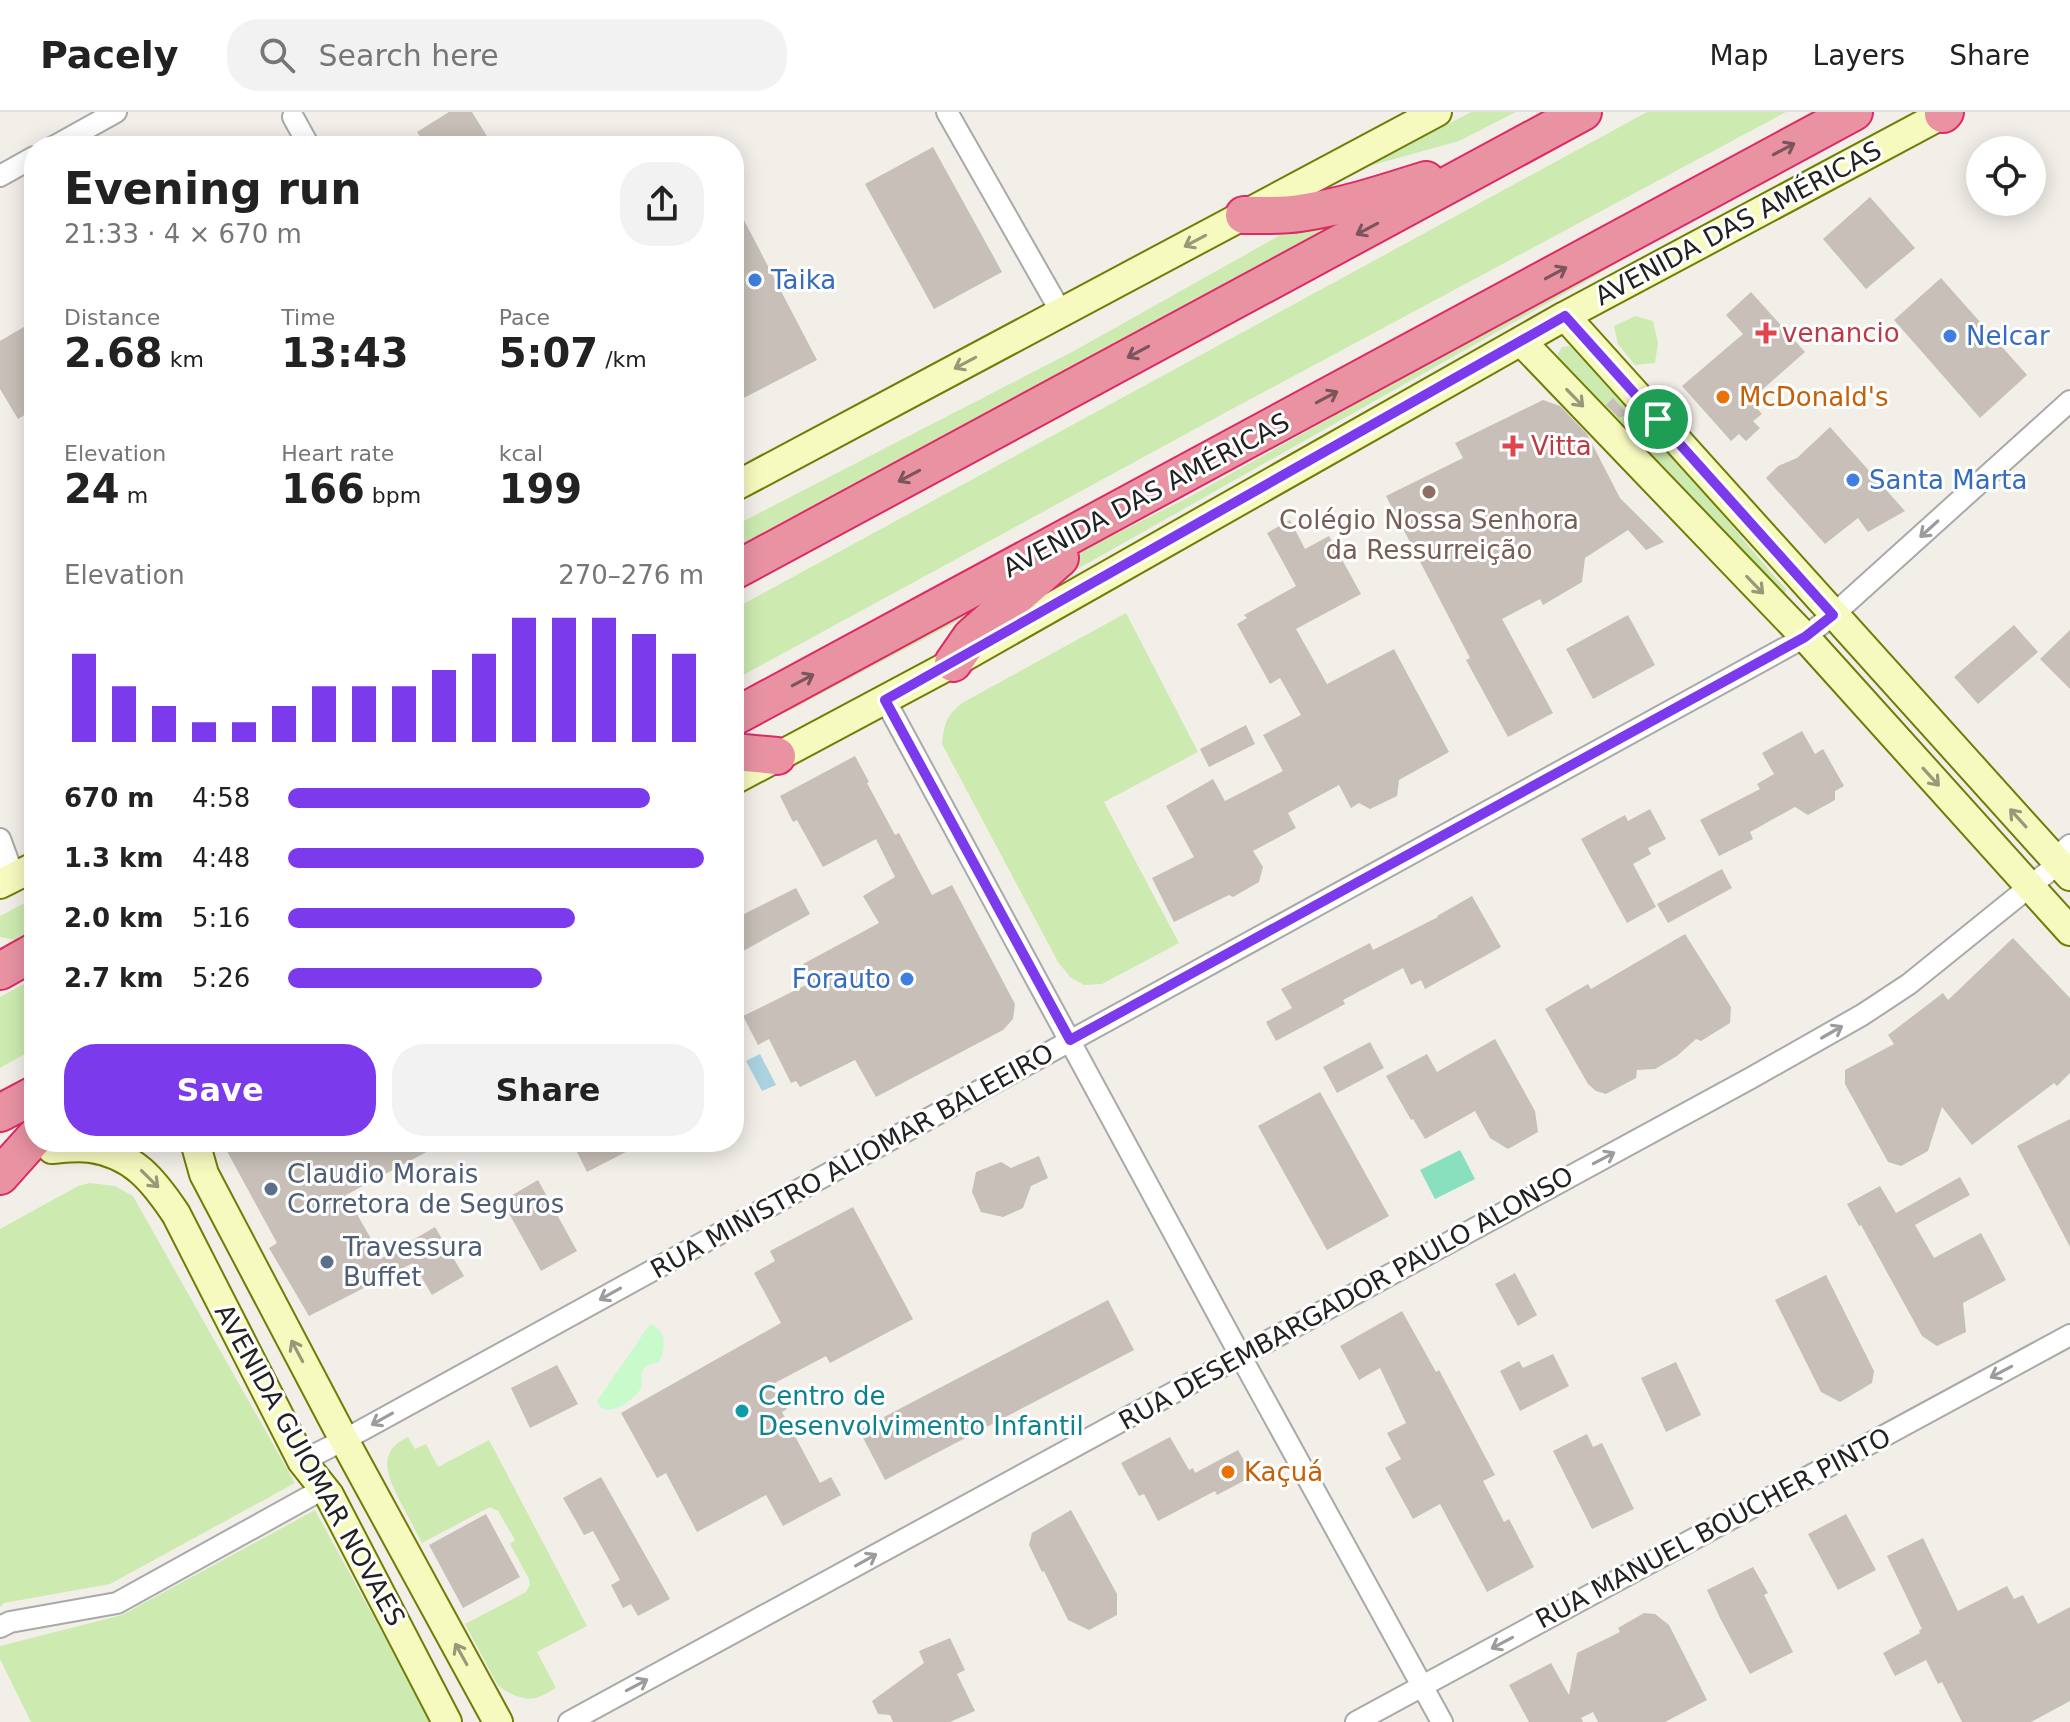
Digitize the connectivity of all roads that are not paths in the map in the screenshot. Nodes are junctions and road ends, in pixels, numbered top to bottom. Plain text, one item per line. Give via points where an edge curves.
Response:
1 (116, 112) edge
2 (947, 112) edge
3 (1437, 112) edge
4 (1583, 112) edge
5 (1854, 112) edge
6 (1945, 113) edge
7 (293, 117) dead end
8 (74, 136) edge
9 (303, 136) edge
10 (1504, 154) junction
11 (24, 163) edge
12 (0, 176) edge
13 (1244, 215) junction
14 (1061, 312) junction
15 (1565, 316) junction
16 (1521, 341) junction
17 (2070, 401) edge
18 (744, 482) edge
19 (1086, 527) junction
20 (744, 566) edge
21 (1833, 615) junction
22 (1805, 637) junction
23 (953, 663) junction
24 (885, 700) junction
25 (744, 712) edge
26 (744, 753) edge
27 (777, 756) junction
28 (744, 774) edge
29 (0, 839) edge
30 (2063, 861) edge
31 (16, 876) edge
32 (2028, 887) junction
33 (2070, 931) edge
34 (1070, 1040) junction
35 (24, 1100) edge
36 (0, 1113) edge
37 (38, 1152) edge
38 (105, 1152) edge
39 (198, 1152) edge
40 (0, 1177) edge
41 (2070, 1335) edge
42 (1240, 1355) junction
43 (344, 1440) junction
44 (302, 1461) junction
45 (314, 1494) dead end
46 (0, 1627) edge
47 (1423, 1686) junction
48 (447, 1722) edge
49 (498, 1722) edge
50 (569, 1722) edge
51 (1356, 1722) edge
52 (1442, 1722) edge

1 - 8 street
2 - 14 street
3 - 13 street
4 - 10 highway
19 -> 5 highway, AVENIDA DAS AMÉRICAS
6 - 15 street, AVENIDA DAS AMÉRICAS
7 - 9 street
10 - 13 highway via 1325,208
10 -> 20 highway
11 - 12 street
13 -> 14 street
14 -> 18 street
15 - 16 street, AVENIDA DAS AMÉRICAS
15 - 21 street
16 -> 22 street
16 - 23 street, AVENIDA DAS AMÉRICAS
17 -> 21 street, RUA MINISTRO ALIOMAR BALEEIRO
19 - 23 highway via 1050,567 971,637
25 -> 19 highway, AVENIDA DAS AMÉRICAS
21 - 22 street, RUA MINISTRO ALIOMAR BALEEIRO
30 -> 21 street
22 -> 32 street
22 - 34 street, RUA MINISTRO ALIOMAR BALEEIRO
23 - 24 street, AVENIDA DAS AMÉRICAS
24 - 27 street, AVENIDA DAS AMÉRICAS
24 - 34 street
26 - 27 highway
27 - 28 street, AVENIDA DAS AMÉRICAS
29 - 31 street
30 - 32 street, RUA DESEMBARGADOR PAULO ALONSO
32 - 33 street
42 -> 32 street, RUA DESEMBARGADOR PAULO ALONSO via 1862,1015 1909,984
34 - 42 street
34 -> 43 street, RUA MINISTRO ALIOMAR BALEEIRO
35 - 36 highway
37 - 40 highway
38 -> 44 street, AVENIDA GUIOMAR NOVAES via 142,1170 176,1214
43 -> 39 street, AVENIDA GUIOMAR NOVAES via 204,1174
41 -> 47 street, RUA MANUEL BOUCHER PINTO
42 - 47 street
50 -> 42 street, RUA DESEMBARGADOR PAULO ALONSO
43 - 44 street, RUA MINISTRO ALIOMAR BALEEIRO
49 -> 43 street, AVENIDA GUIOMAR NOVAES
44 - 48 street, AVENIDA GUIOMAR NOVAES via 329,1495
45 - 46 street via 117,1603
47 - 51 street, RUA MANUEL BOUCHER PINTO
47 - 52 street

